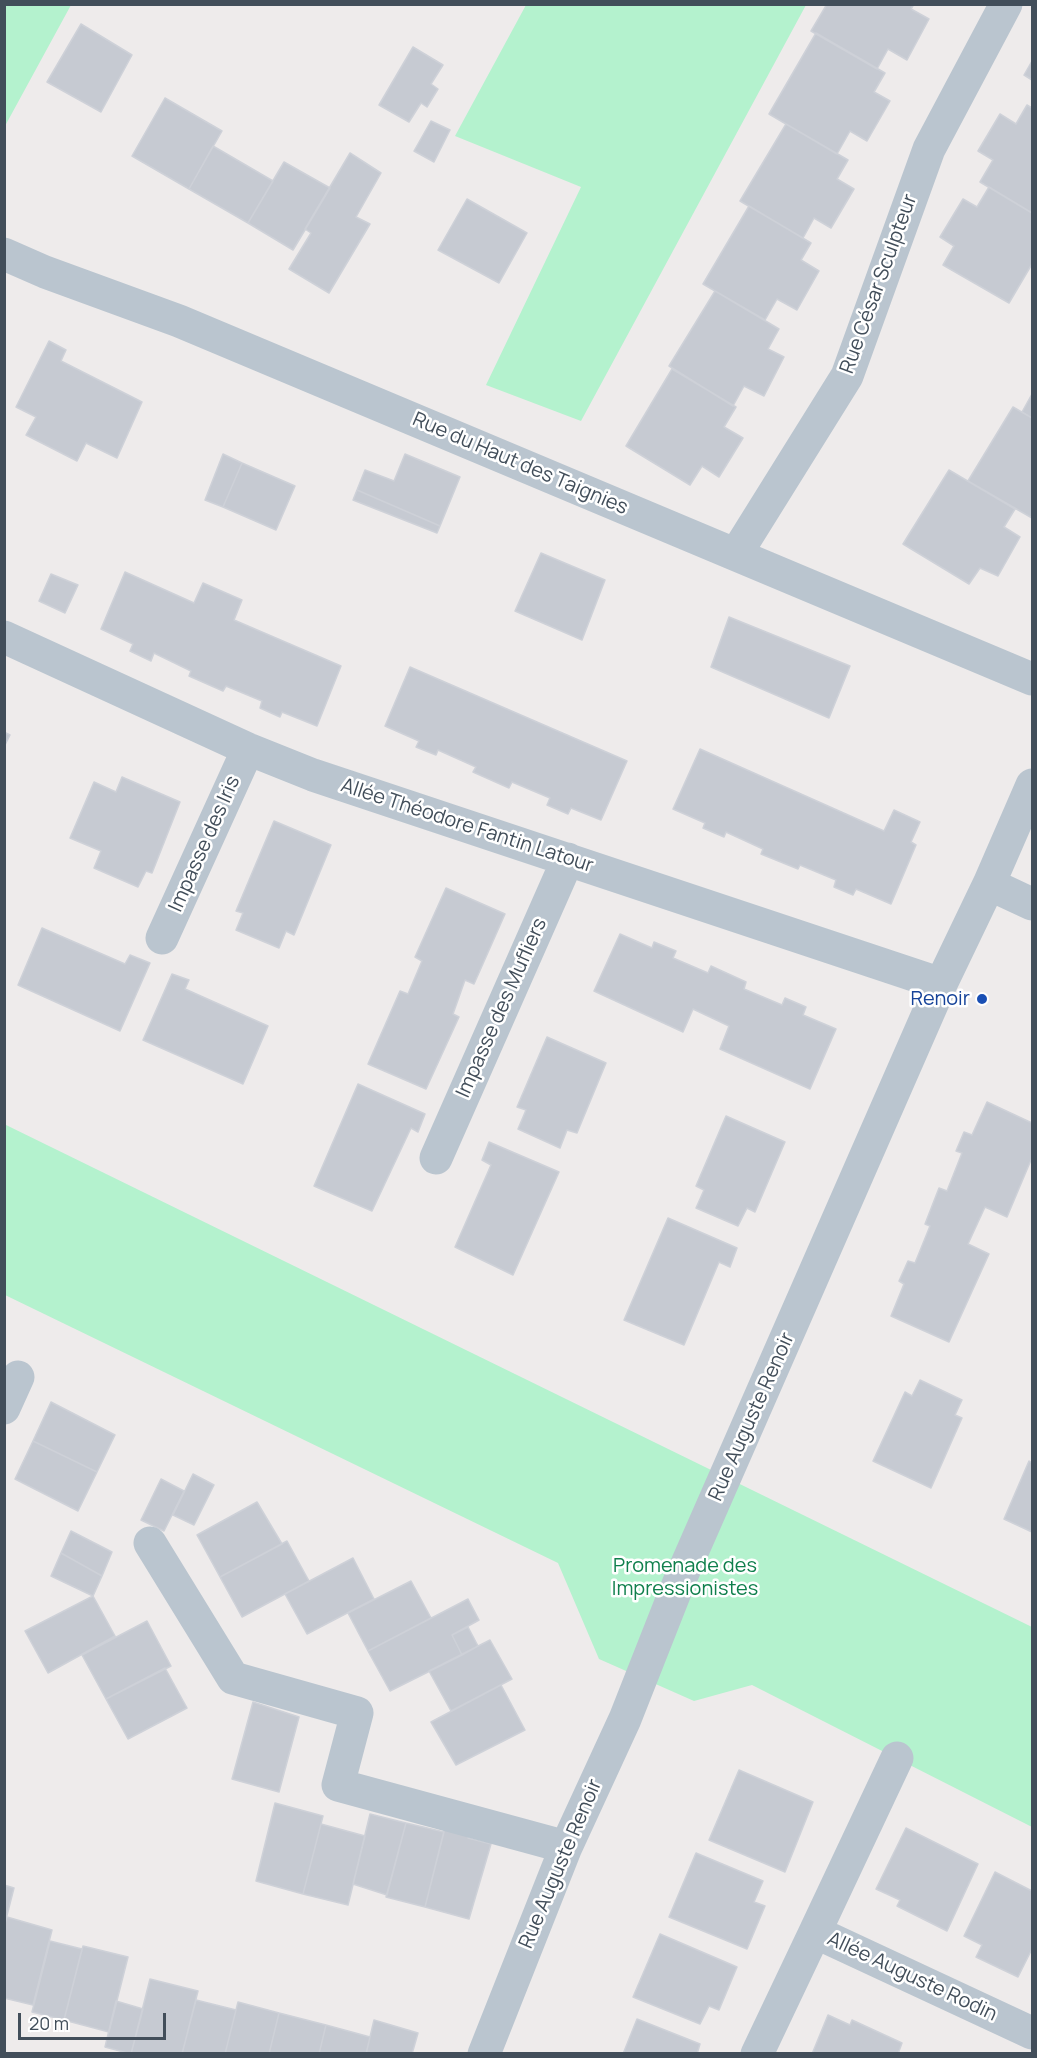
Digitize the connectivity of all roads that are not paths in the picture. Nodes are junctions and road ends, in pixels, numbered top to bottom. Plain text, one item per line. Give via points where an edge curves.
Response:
1 (1006, 4) edge
2 (4, 254) edge
3 (736, 554) junction
4 (4, 637) edge
5 (1032, 679) edge
6 (248, 749) junction
7 (1032, 785) edge
8 (568, 859) junction
9 (989, 884) junction
10 (1032, 904) edge
11 (162, 938) dead end
12 (941, 984) junction
13 (436, 1158) dead end
14 (18, 1377) dead end
15 (4, 1408) edge
16 (150, 1543) dead end
17 (897, 1758) dead end
18 (566, 1847) junction
19 (815, 1932) junction
20 (1032, 2033) edge
21 (484, 2054) edge
22 (757, 2054) edge

1 - 3 street, Rue César Sculpteur via 929,148 847,376
2 - 3 street, Rue du Haut des Taignies via 179,321
3 - 5 street, Rue du Haut des Taignies
4 - 6 street, Allée Théodore Fantin Latour
6 - 8 street, Allée Théodore Fantin Latour via 313,775
6 - 11 street, Impasse des Iris
7 - 9 street, Rue Auguste Renoir
8 - 12 street, Allée Théodore Fantin Latour
8 - 13 street, Impasse des Mufliers
9 - 10 street
9 - 12 street, Rue Auguste Renoir
12 - 18 street, Rue Auguste Renoir via 679,1582 625,1719
14 - 15 street
16 - 18 street via 232,1678 357,1713 338,1785
17 - 19 street
18 - 21 street, Rue Auguste Renoir
19 - 20 street, Allée Auguste Rodin
19 - 22 street, Allée Auguste Rodin

